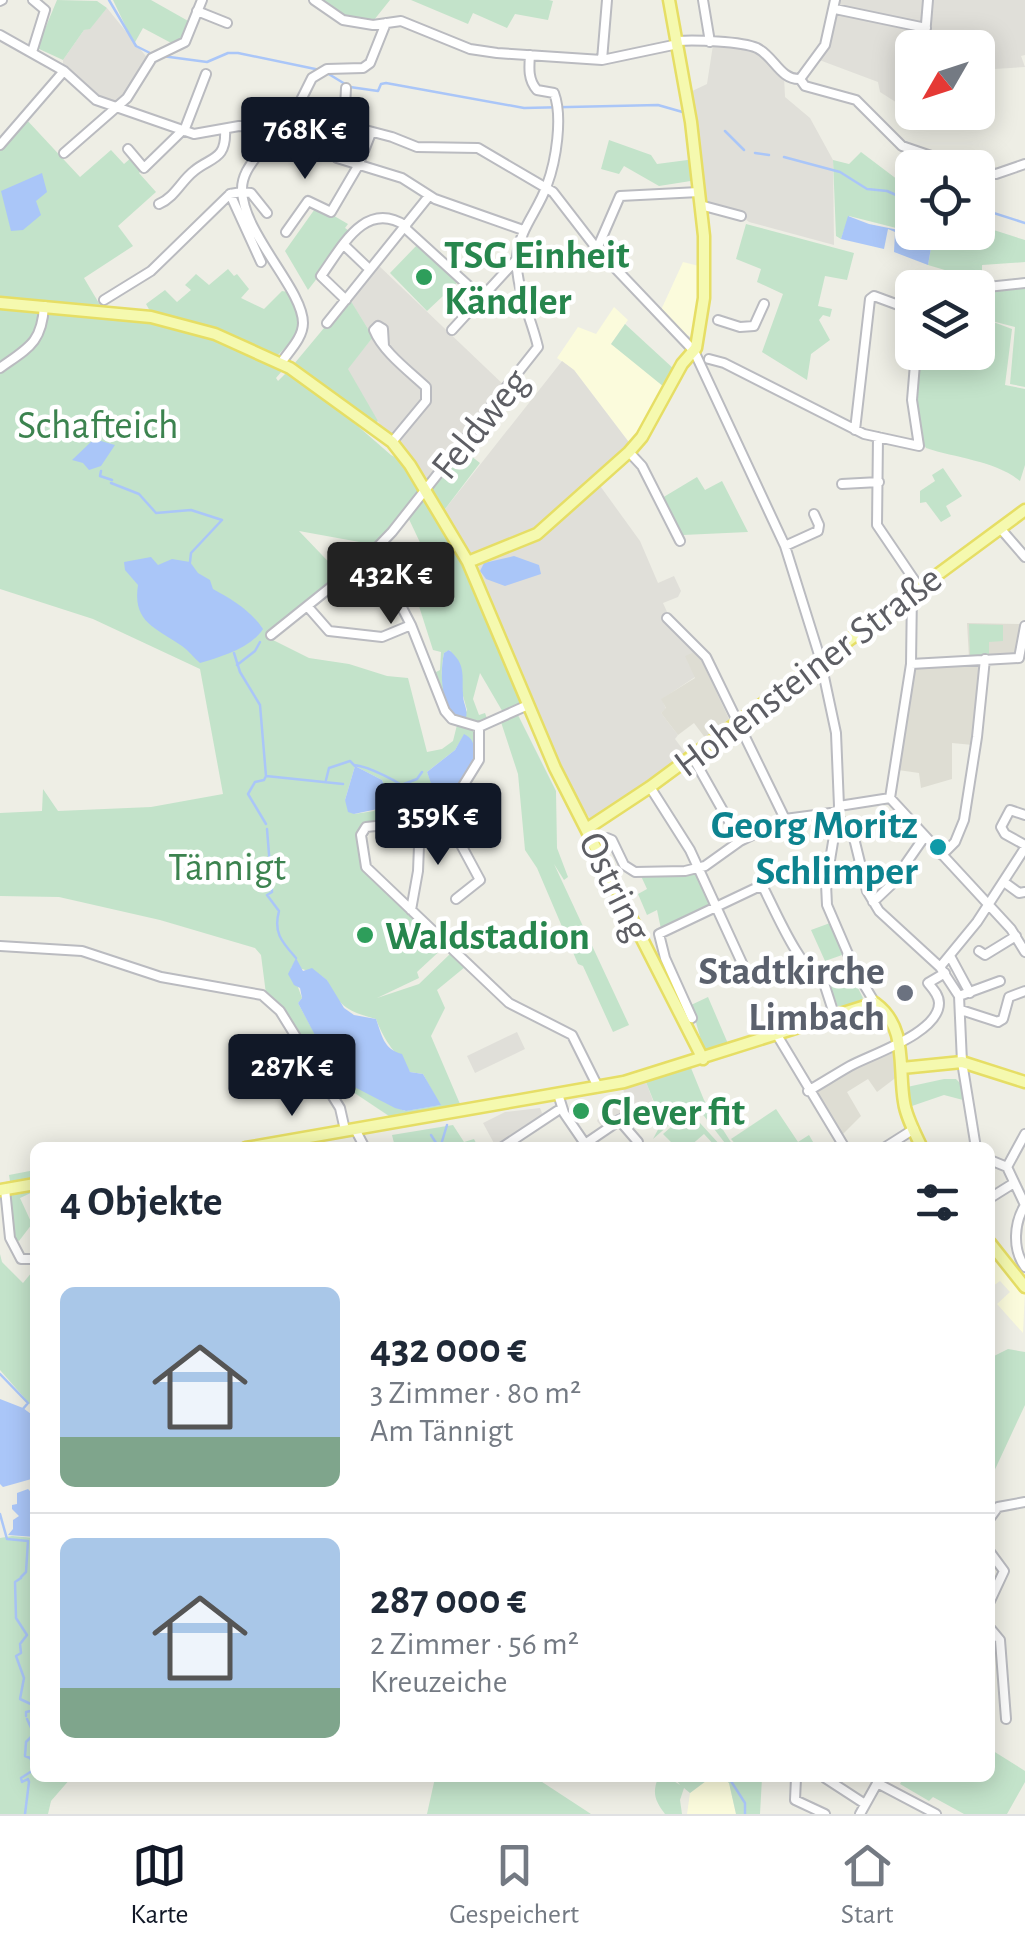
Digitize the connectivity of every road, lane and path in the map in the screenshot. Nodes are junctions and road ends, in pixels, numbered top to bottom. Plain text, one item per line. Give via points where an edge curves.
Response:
1 (33, 0) edge
2 (202, 0) edge
3 (314, 0) edge
4 (607, 0) edge
5 (669, 0) edge
6 (703, 0) edge
7 (928, 0) edge
8 (835, 4) edge
9 (197, 12) junction
10 (227, 23) dead end
11 (386, 24) junction
12 (926, 28) joint
13 (0, 35) edge
14 (11, 41) junction
15 (678, 42) junction
16 (710, 42) junction
17 (0, 50) edge
18 (32, 52) junction
19 (530, 55) junction
20 (602, 60) junction
21 (64, 72) junction
22 (206, 74) dead end
23 (800, 79) junction
24 (346, 88) dead end
25 (116, 110) junction
26 (293, 116) junction
27 (339, 125) junction
28 (271, 127) junction
29 (225, 130) junction
30 (184, 131) junction
31 (371, 133) junction
32 (342, 142) dead end
33 (0, 145) edge
34 (128, 149) dead end
35 (914, 150) edge
36 (64, 153) dead end
37 (1025, 164) edge
38 (358, 166) junction
39 (995, 174) edge
40 (547, 187) junction
41 (247, 192) junction
42 (699, 192) junction
43 (230, 194) junction
44 (429, 196) junction
45 (159, 204) dead end
46 (700, 205) junction
47 (266, 212) dead end
48 (741, 216) dead end
49 (249, 225) junction
50 (406, 227) junction
51 (522, 230) junction
52 (286, 232) dead end
53 (344, 245) junction
54 (597, 250) junction
55 (517, 259) junction
56 (261, 262) dead end
57 (366, 266) dead end
58 (1025, 283) edge
59 (995, 286) edge
60 (104, 300) dead end
61 (346, 300) junction
62 (483, 300) junction
63 (0, 303) edge
64 (764, 304) dead end
65 (895, 304) edge
66 (44, 306) junction
67 (711, 317) junction
68 (327, 322) dead end
69 (700, 329) junction
70 (452, 330) dead end
71 (681, 336) junction
72 (384, 346) dead end
73 (694, 351) junction
74 (709, 359) dead end
75 (281, 363) junction
76 (0, 368) edge
77 (914, 370) edge
78 (856, 430) junction
79 (878, 437) junction
80 (392, 442) junction
81 (629, 452) junction
82 (879, 482) junction
83 (842, 484) dead end
84 (426, 490) junction
85 (1025, 510) edge
86 (814, 514) dead end
87 (1000, 528) junction
88 (680, 541) dead end
89 (785, 546) junction
90 (366, 558) junction
91 (1025, 558) edge
92 (468, 562) junction
93 (916, 589) junction
94 (308, 607) junction
95 (667, 618) dead end
96 (411, 624) junction
97 (1025, 626) edge
98 (271, 635) dead end
99 (820, 658) junction
100 (985, 659) junction
101 (911, 664) junction
102 (528, 705) junction
103 (736, 723) junction
104 (479, 727) junction
105 (692, 756) junction
106 (650, 787) junction
107 (890, 798) junction
108 (838, 812) junction
109 (1025, 815) edge
110 (445, 816) junction
111 (785, 819) junction
112 (420, 821) junction
113 (588, 828) junction
114 (925, 836) junction
115 (607, 838) dead end
116 (740, 841) junction
117 (1025, 846) edge
118 (942, 854) junction
119 (699, 868) junction
120 (480, 880) junction
121 (1004, 882) junction
122 (486, 891) dead end
123 (1025, 892) edge
124 (456, 899) dead end
125 (873, 902) junction
126 (988, 905) junction
127 (715, 907) junction
128 (411, 910) junction
129 (1016, 936) junction
130 (0, 946) edge
131 (979, 951) dead end
132 (1025, 952) edge
133 (950, 956) junction
134 (855, 970) junction
135 (943, 970) junction
136 (748, 974) dead end
137 (824, 980) junction
138 (1000, 981) dead end
139 (1025, 991) edge
140 (970, 993) junction
141 (959, 996) junction
142 (874, 1003) junction
143 (962, 1010) junction
144 (835, 1017) junction
145 (692, 1018) dead end
146 (777, 1035) junction
147 (900, 1043) junction
148 (695, 1062) junction
149 (962, 1062) junction
150 (315, 1066) junction
151 (902, 1068) junction
152 (1025, 1082) edge
153 (261, 1084) dead end
154 (598, 1087) junction
155 (808, 1091) junction
156 (558, 1094) junction
157 (557, 1110) dead end
158 (350, 1130) junction
159 (914, 1130) junction
160 (1025, 1134) edge
161 (281, 1142) edge
162 (360, 1142) edge
163 (510, 1142) edge
164 (582, 1142) edge
165 (589, 1142) edge
166 (638, 1142) edge
167 (841, 1142) edge
168 (890, 1142) edge
169 (919, 1142) edge
170 (975, 1142) edge
171 (1022, 1149) edge
172 (995, 1162) edge
173 (1007, 1167) junction
174 (1014, 1183) junction
175 (30, 1185) edge
176 (3, 1190) edge
177 (995, 1195) edge
178 (1025, 1205) edge
179 (995, 1249) edge
180 (30, 1259) edge
181 (1023, 1264) edge
182 (1025, 1287) edge
183 (1025, 1502) edge
184 (995, 1511) edge
185 (995, 1559) edge
186 (995, 1590) edge
187 (995, 1634) edge
188 (995, 1713) edge
189 (796, 1782) edge
190 (831, 1782) edge
191 (877, 1782) edge
192 (881, 1782) edge
193 (866, 1804) junction
194 (923, 1811) edge
195 (825, 1814) edge
196 (860, 1814) edge
197 (936, 1814) edge

1 - 18 street via 44,10
2 - 9 street
3 - 11 street via 343,20
4 - 20 street
5 - 15 main road
6 - 16 street
7 - 12 street
8 - 12 street
8 - 23 street via 825,45
9 - 10 street
9 - 25 street via 185,42 156,55
11 - 19 street via 395,20 470,48
11 - 26 street via 366,66 324,71 308,81
13 - 14 street
14 - 17 street
14 - 18 street
15 - 16 street
15 - 20 street
15 - 42 main road
16 - 23 street via 756,48
18 - 21 street
19 - 20 street
19 - 40 street via 533,84 554,93 558,106
21 - 25 street
21 - 33 street
22 - 30 street
23 - 35 street via 808,88 856,100
24 - 27 street
25 - 30 street
25 - 36 street
26 - 27 street
26 - 28 street
27 - 31 street
28 - 29 street
28 - 41 street via 250,165
29 - 30 street
29 - 45 street via 213,162 197,168
30 - 34 street via 144,168
31 - 38 street
31 - 40 street via 418,147 478,148
32 - 38 street via 336,156
37 - 39 street
38 - 44 street via 402,178
38 - 52 street via 331,212 308,201
40 - 51 street, Feldweg
40 - 54 street
41 - 43 street
41 - 47 street
41 - 49 street
42 - 46 main road
42 - 54 street via 620,196
43 - 49 street
43 - 60 street via 150,271
44 - 50 street
44 - 51 street
46 - 48 street
46 - 67 main road
49 - 56 street
49 - 75 street via 302,316 300,336
50 - 53 street via 375,218 358,226
50 - 61 street
50 - 62 street
51 - 55 street, Feldweg
53 - 57 street
53 - 61 street via 321,276
54 - 71 street
55 - 62 street
55 - 84 street, Feldweg via 522,303 538,347
58 - 59 street
61 - 68 street
62 - 70 street
63 - 66 main road, Ostring
64 - 67 street via 754,326
65 - 78 street via 870,300
66 - 75 main road, Ostring via 179,323
66 - 76 street via 37,340
67 - 69 main road
69 - 71 street
69 - 73 main road
71 - 73 street
72 - 80 street via 428,393
73 - 81 main road
73 - 89 street
74 - 78 street
75 - 80 main road, Ostring
77 - 79 street via 919,446
78 - 79 street
79 - 82 street
80 - 84 main road, Ostring
81 - 88 street via 648,475
81 - 92 main road via 536,534
82 - 83 street
82 - 93 street via 878,527
84 - 90 street
84 - 92 main road, Ostring
85 - 87 main road, Hohensteiner Straße
86 - 89 street via 818,531
87 - 91 street
87 - 93 main road, Hohensteiner Straße
89 - 99 street
90 - 94 street
90 - 96 street
92 - 102 main road, Ostring
93 - 99 main road, Hohensteiner Straße
93 - 101 street
94 - 96 street via 329,631 382,637
94 - 98 street
95 - 103 street via 706,657
96 - 104 street via 445,711
97 - 100 street via 1020,658
99 - 103 main road, Hohensteiner Straße
99 - 108 street via 836,733
100 - 101 street
100 - 118 street via 964,820
101 - 107 street
102 - 104 street
102 - 113 main road, Ostring
103 - 105 main road, Hohensteiner Straße
103 - 111 street
104 - 110 street via 478,760
105 - 106 main road, Hohensteiner Straße
105 - 116 street
106 - 113 main road, Hohensteiner Straße
106 - 119 street
107 - 108 street
107 - 114 street
108 - 111 street
108 - 125 street via 852,830
108 - 134 street via 826,896
109 - 117 street via 1010,810 1001,827
110 - 112 street
110 - 120 street
111 - 116 street
112 - 128 street
112 - 128 street via 366,827 360,835 367,870
113 - 148 main road, Ostring
114 - 118 street
114 - 125 street
115 - 119 street via 634,872
116 - 119 street
117 - 121 street
118 - 126 street
119 - 127 street
120 - 122 street
120 - 124 street
121 - 123 street
121 - 126 street
125 - 135 street
126 - 129 street
126 - 133 street
127 - 136 street
127 - 137 street via 764,889 800,956
127 - 145 street via 659,934
128 - 154 street via 509,1003 572,1036
129 - 131 street via 994,952
129 - 132 street
130 - 150 street via 82,951 161,977 262,995
133 - 135 street
133 - 140 street
134 - 137 street
134 - 142 street
135 - 141 street
135 - 147 street via 928,983 939,998 936,1014
137 - 144 street
138 - 140 street
139 - 143 street via 1009,998 998,1022
140 - 141 street
141 - 143 street
142 - 144 main road
142 - 147 main road
143 - 149 street
144 - 146 main road
146 - 148 main road
146 - 155 street
147 - 151 main road
147 - 155 street
148 - 154 main road
149 - 151 main road
149 - 152 main road
149 - 170 street
150 - 153 street
150 - 158 street
151 - 159 main road via 904,1107
154 - 156 main road
155 - 167 street
156 - 158 main road
156 - 164 street
157 - 163 street
158 - 161 main road
158 - 162 street
159 - 168 street
159 - 169 main road
160 - 171 street
165 - 166 street via 622,1118
171 - 173 street
172 - 173 street
173 - 174 street
174 - 177 street
174 - 178 street
175 - 176 main road
176 - 180 street via 13,1246 21,1259
178 - 181 street via 1015,1245
179 - 182 main road
183 - 184 street
185 - 186 street via 1004,1572
187 - 188 street via 1005,1716
189 - 195 street via 795,1800
190 - 193 street
191 - 193 street
192 - 194 street
193 - 196 street
194 - 197 street

